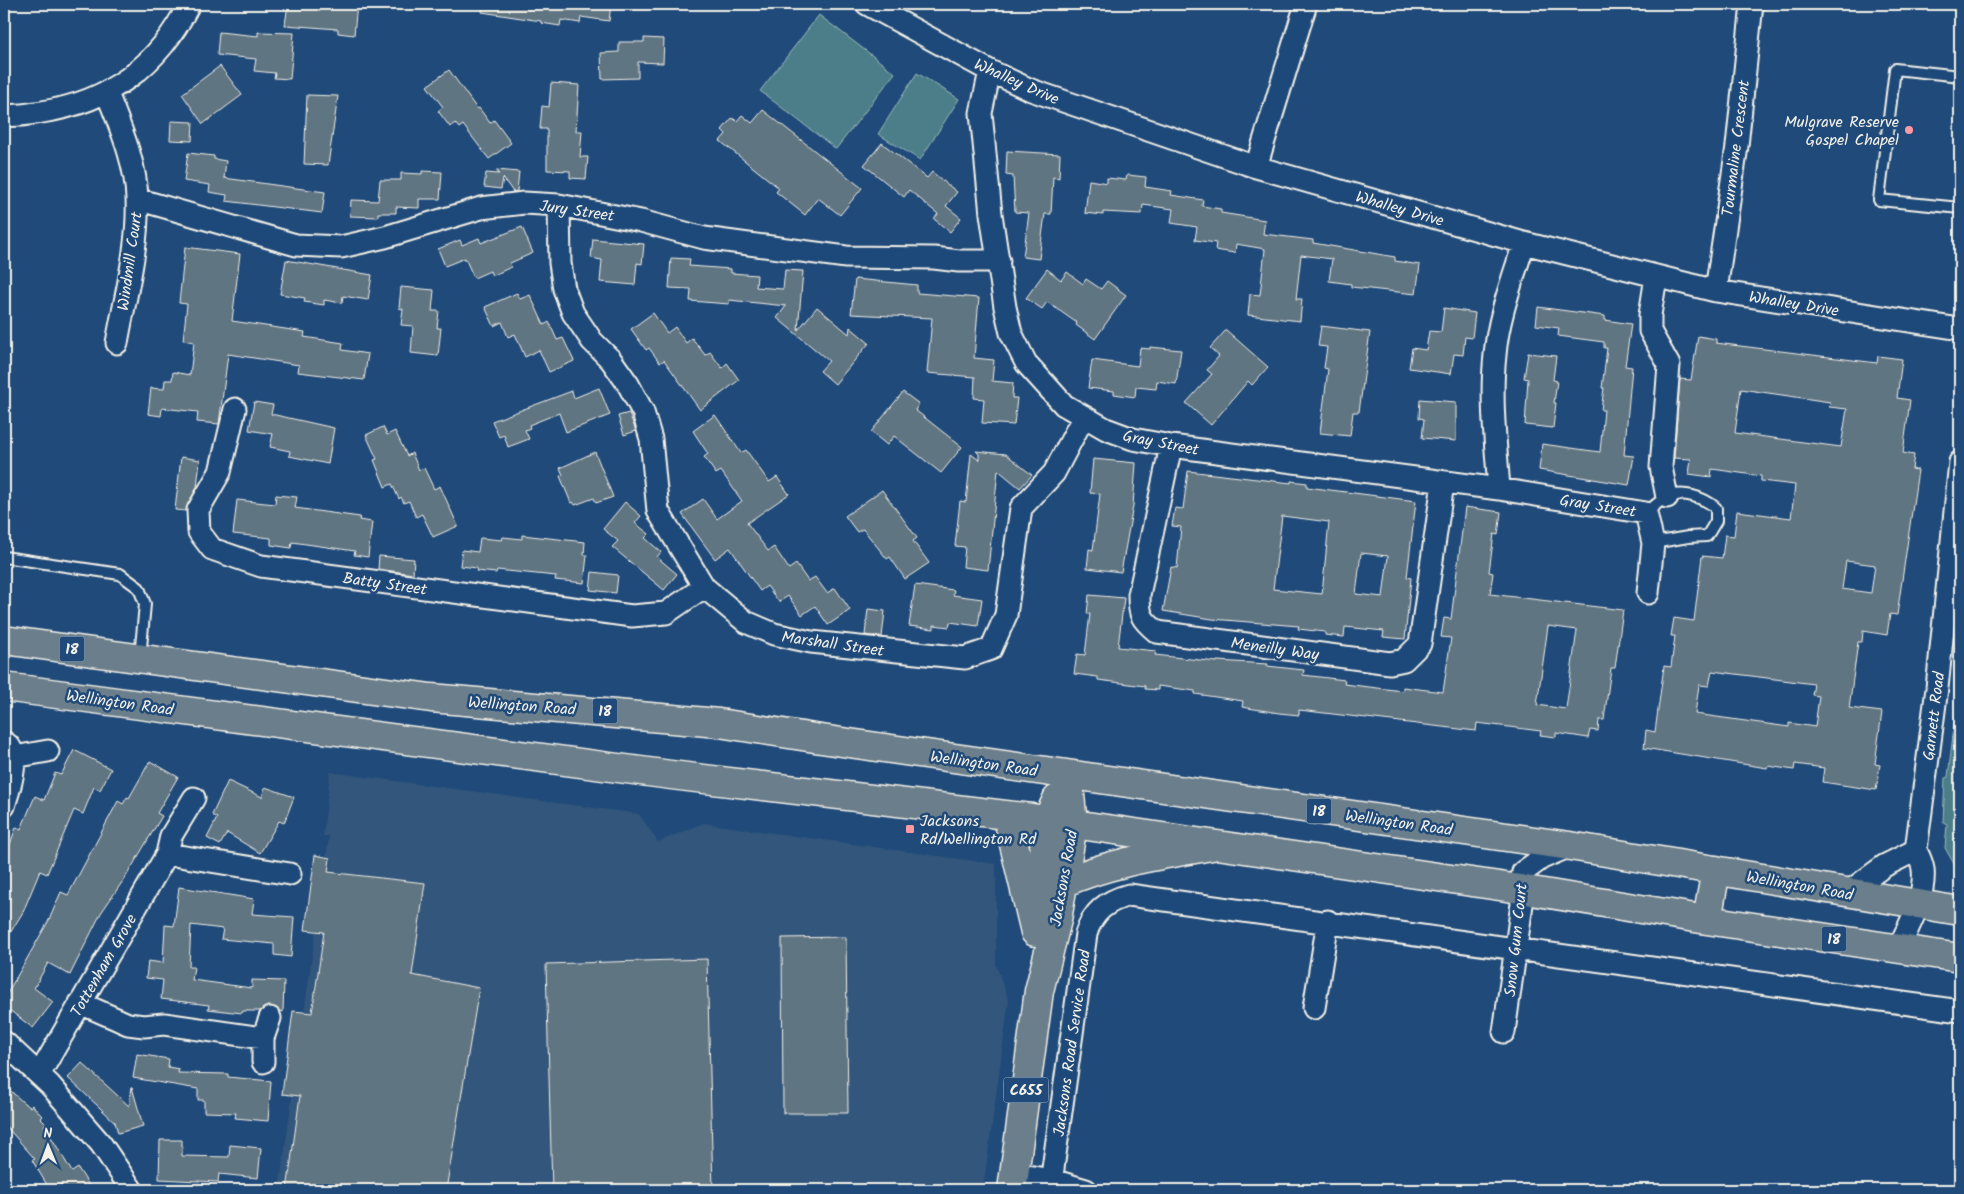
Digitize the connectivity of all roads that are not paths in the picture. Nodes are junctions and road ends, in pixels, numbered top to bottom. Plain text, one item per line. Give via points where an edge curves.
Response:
1 (189, 4) edge
2 (867, 4) edge
3 (1306, 4) edge
4 (1752, 4) edge
5 (999, 74) junction
6 (1960, 76) edge
7 (107, 93) junction
8 (4, 115) edge
9 (1256, 167) junction
10 (137, 198) junction
11 (559, 205) junction
12 (1960, 208) edge
13 (1524, 243) junction
14 (998, 255) junction
15 (1656, 277) junction
16 (1716, 291) junction
17 (1960, 329) edge
18 (117, 343) dead end
19 (236, 409) dead end
20 (1083, 418) junction
21 (1171, 446) junction
22 (1960, 462) edge
23 (1442, 483) junction
24 (1499, 490) junction
25 (1667, 497) junction
26 (1646, 513) junction
27 (1652, 543) junction
28 (4, 557) edge
29 (704, 587) junction
30 (1648, 593) dead end
31 (4, 640) edge
32 (140, 659) junction
33 (4, 687) edge
34 (9, 749) edge
35 (48, 751) dead end
36 (1068, 775) junction
37 (194, 798) dead end
38 (4, 806) edge
39 (1007, 815) junction
40 (1047, 820) junction
41 (1073, 824) junction
42 (1221, 845) junction
43 (1570, 846) junction
44 (1916, 850) junction
45 (168, 854) junction
46 (1716, 870) junction
47 (290, 874) dead end
48 (1063, 883) junction
49 (1520, 889) junction
50 (1848, 893) junction
51 (1916, 905) junction
52 (1960, 911) edge
53 (1707, 920) junction
54 (1328, 921) junction
55 (1035, 932) junction
56 (1516, 948) junction
57 (1898, 949) junction
58 (1960, 958) edge
59 (1039, 991) junction
60 (80, 1004) junction
61 (1314, 1008) dead end
62 (1960, 1011) edge
63 (270, 1018) dead end
64 (1504, 1032) dead end
65 (263, 1038) junction
66 (4, 1042) edge
67 (263, 1062) dead end
68 (39, 1074) junction
69 (1051, 1185) edge
70 (1014, 1186) edge
71 (132, 1190) edge
72 (1086, 1190) edge

1 - 7 street via 166,43 142,67
2 - 5 street, Whalley Drive
3 - 9 street
4 - 16 street, Tourmaline Crescent via 1737,146
5 - 9 street, Whalley Drive via 1040,94
5 - 14 street, Gray Street via 981,114
6 - 12 lane via 1895,69 1880,200
7 - 8 street via 67,108
7 - 10 street, Windmill Court via 129,151
9 - 13 street, Whalley Drive
10 - 11 street, Jury Street via 296,245 341,247 482,208 524,203
10 - 18 street, Windmill Court via 135,239
11 - 14 street, Jury Street via 641,221 704,238 846,257 959,261
11 - 29 street, Marshall Street via 558,238 564,289 573,313 628,384 643,412 651,439 658,512
13 - 15 street, Whalley Drive
13 - 24 street via 1501,319 1495,353 1493,400
14 - 20 street, Gray Street via 1011,332 1026,363 1064,405
15 - 16 street, Whalley Drive
15 - 25 street via 1650,331 1669,365 1661,468
16 - 17 street, Whalley Drive
19 - 29 street, Batty Street via 220,472 198,510 199,532 212,549 261,566 632,616 666,613
20 - 21 street, Gray Street via 1133,439
20 - 29 street, Marshall Street via 1054,472 1021,508 1006,615 991,649 965,658 811,642 774,634 746,622
21 - 23 street, Gray Street
21 - 23 street, Meneilly Way via 1140,595 1139,612 1145,623 1157,632 1390,663 1404,660 1420,644
22 - 44 street, Garnett Road via 1937,688
23 - 24 street, Gray Street
24 - 26 street, Gray Street
25 - 26 lane
25 - 27 lane via 1692,495 1706,500 1716,508 1716,521 1707,536
26 - 27 street, Gray Street
27 - 30 street, Gray Street
28 - 32 lane via 120,574 139,588 145,604
31 - 32 main road, Wellington Road / 18
32 - 36 main road, Wellington Road / 18 via 431,698 719,723
33 - 39 main road, Wellington Road / 18 via 652,773
34 - 35 street
34 - 38 street
36 - 40 main road, Jacksons Road / C655
36 - 41 main road, Jacksons Road / C655
36 - 43 main road, Wellington Road / 18
37 - 45 street, Tottenham Grove via 171,836
39 - 40 main road, Wellington Road / 18
39 - 55 main road
40 - 41 main road, Wellington Road / 18
40 - 55 main road, Jacksons Road / C655
41 - 42 main road, Wellington Road / 18
41 - 48 main road, Jacksons Road / C655
42 - 48 main road via 1128,861
42 - 49 main road, Wellington Road / 18
43 - 46 main road, Wellington Road / 18
43 - 49 street, Snow Gum Court via 1522,872
44 - 50 street via 1884,866
44 - 51 street, Garnett Road via 1923,869
45 - 47 street
45 - 60 street, Tottenham Grove
46 - 50 main road, Wellington Road / 18
46 - 53 main road
48 - 59 main road, Jacksons Road / C655
49 - 53 main road, Wellington Road / 18
49 - 56 street, Snow Gum Court via 1522,904
50 - 51 main road, Wellington Road / 18
51 - 52 main road, Wellington Road / 18
51 - 57 street, Garnett Road
53 - 57 main road, Wellington Road / 18
54 - 56 street
54 - 61 street
54 - 69 street, Jacksons Road Service Road via 1139,895 1108,903 1095,915 1086,934
55 - 59 main road, Jacksons Road / C655
56 - 62 street
56 - 64 street, Snow Gum Court
57 - 58 main road, Wellington Road / 18
59 - 70 main road, Jacksons Road / C655
60 - 65 street via 128,1024 164,1024
60 - 68 street, Tottenham Grove
63 - 65 street
65 - 67 street
66 - 68 street
68 - 71 street via 101,1144
69 - 70 street
69 - 72 street

